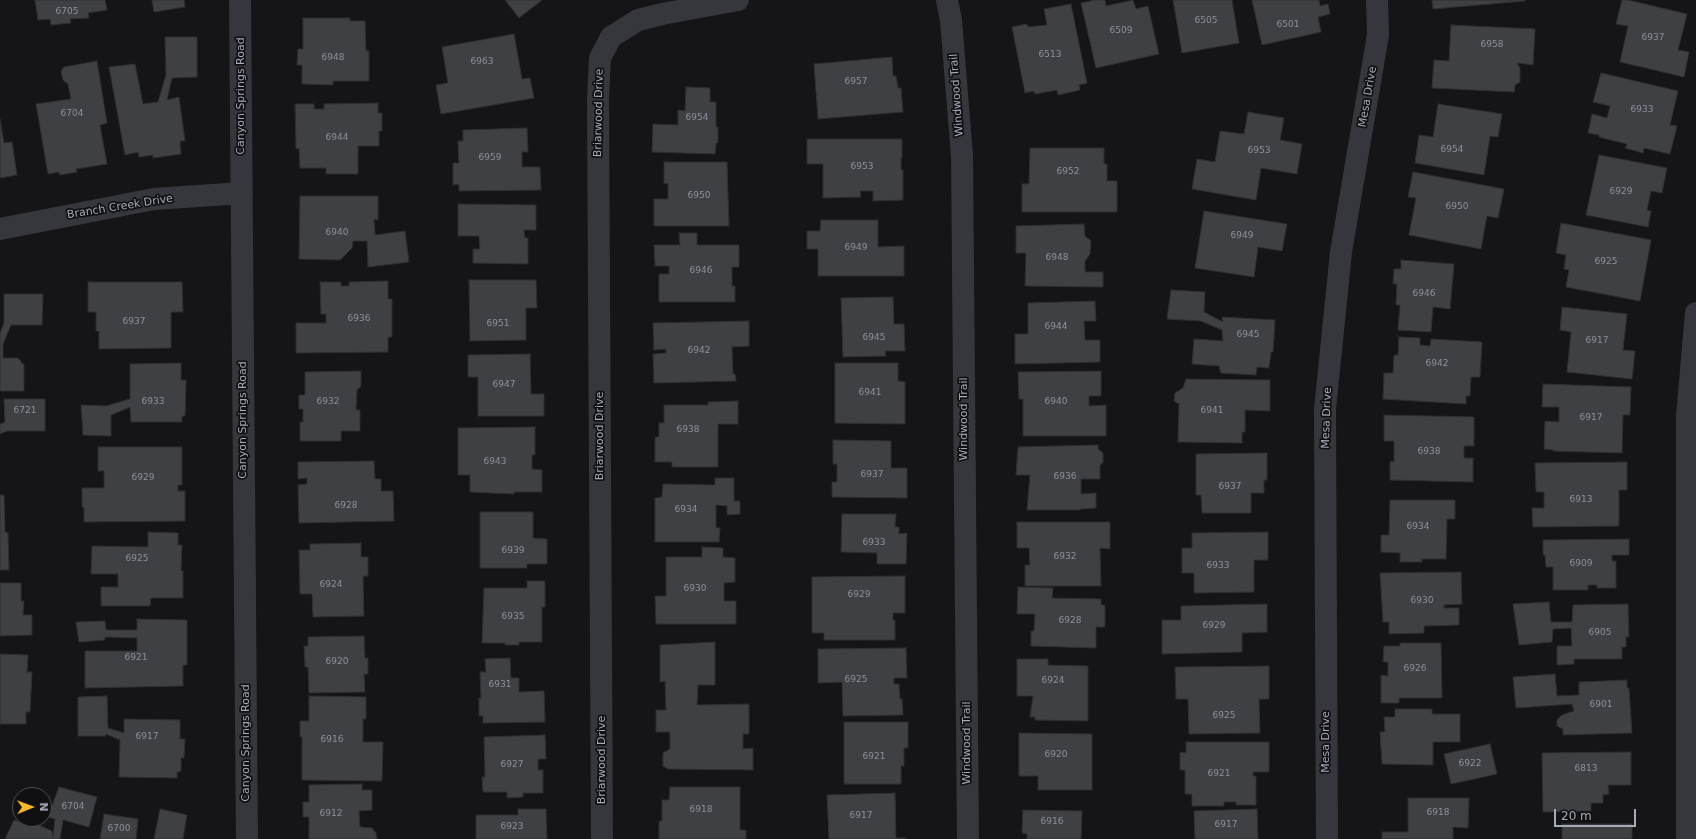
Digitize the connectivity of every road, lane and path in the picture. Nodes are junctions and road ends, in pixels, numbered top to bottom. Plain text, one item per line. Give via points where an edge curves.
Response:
1 (240, 0) edge
2 (738, 0) edge
3 (947, 0) edge
4 (1377, 0) edge
5 (242, 193) junction
6 (0, 229) edge
7 (1696, 313) edge
8 (1691, 766) edge
9 (247, 839) edge
10 (602, 839) edge
11 (968, 839) edge
12 (1327, 839) edge
13 (1687, 839) edge

1 - 5 street, Canyon Springs Road
2 - 10 street, Briarwood Drive via 638,20 611,36 600,58 598,99
3 - 11 street, Windwood Trail via 951,20 962,156
4 - 12 street, Mesa Drive via 1378,35 1341,252 1326,409
5 - 6 street, Branch Creek Drive via 154,199
5 - 9 street, Canyon Springs Road
7 - 8 street via 1687,416
8 - 13 street

